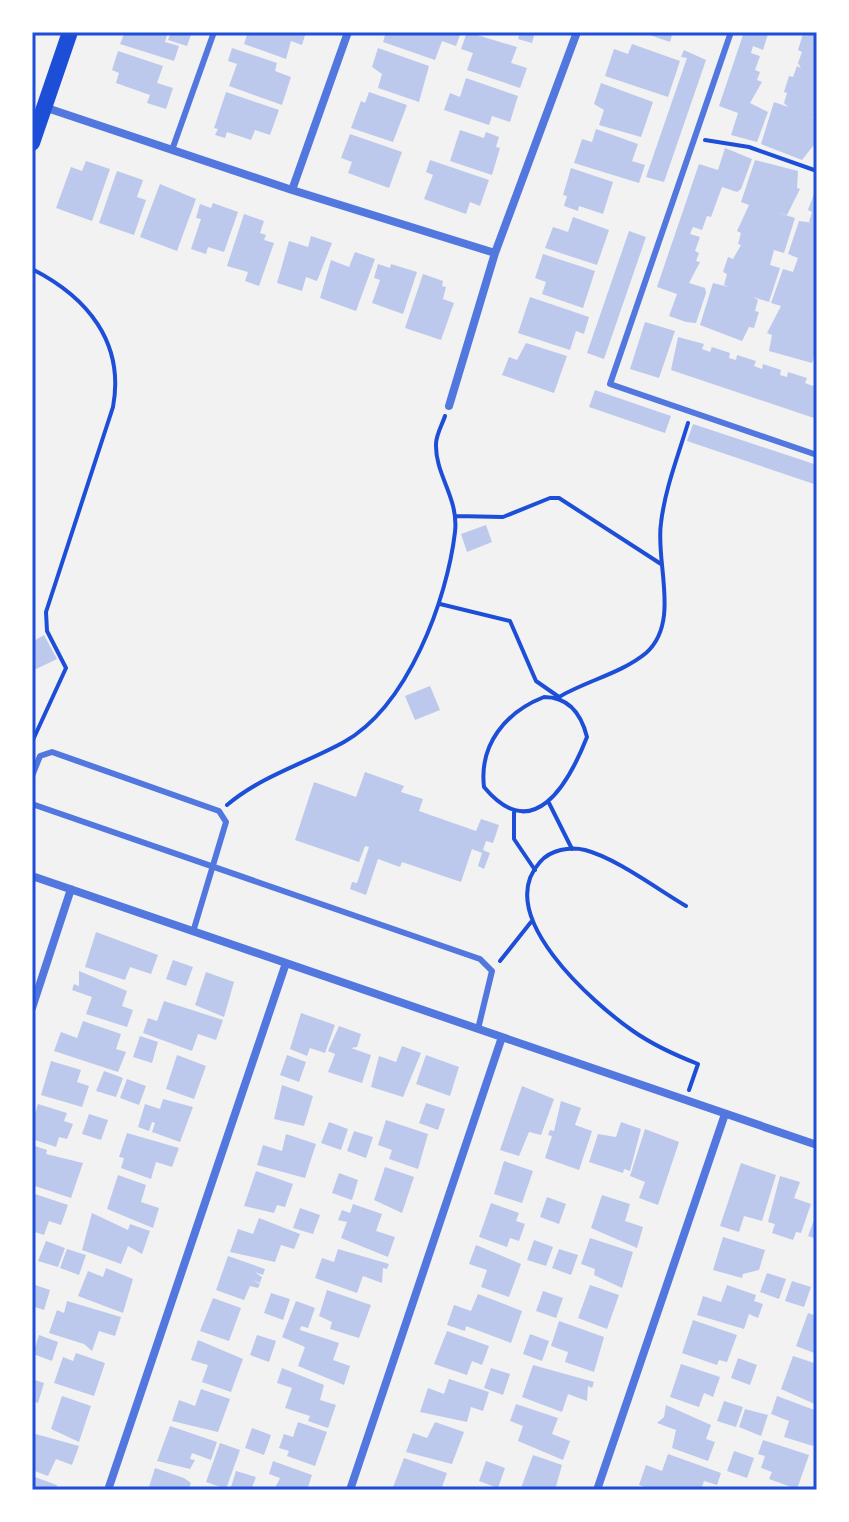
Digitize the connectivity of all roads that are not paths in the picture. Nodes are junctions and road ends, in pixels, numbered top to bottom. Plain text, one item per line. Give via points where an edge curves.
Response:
1 (70, 32) edge
2 (214, 32) edge
3 (348, 32) edge
4 (577, 32) edge
5 (731, 32) edge
6 (44, 107) junction
7 (32, 143) edge
8 (172, 150) junction
9 (292, 190) junction
10 (495, 253) junction
11 (449, 406) road end
12 (817, 455) edge
13 (32, 776) edge
14 (32, 804) edge
15 (212, 868) junction
16 (32, 876) edge
17 (71, 889) junction
18 (193, 932) junction
19 (286, 963) junction
20 (32, 1008) edge
21 (478, 1029) junction
22 (502, 1037) junction
23 (725, 1114) junction
24 (817, 1145) edge
25 (108, 1490) edge
26 (350, 1490) edge
27 (597, 1490) edge

1 - 6 main road
2 - 8 lane
3 - 9 street
4 - 10 street
5 - 12 lane via 610,384
6 - 7 main road
6 - 8 street
8 - 9 street
9 - 10 street
10 - 11 street
13 - 15 lane via 40,756 52,752 219,811 226,822
14 - 15 lane
15 - 18 lane
15 - 21 lane via 480,959 492,971
16 - 17 street
17 - 18 street
17 - 20 street
18 - 19 street
19 - 21 street
19 - 25 street
21 - 22 street
22 - 23 street
22 - 26 street
23 - 24 street
23 - 27 street

